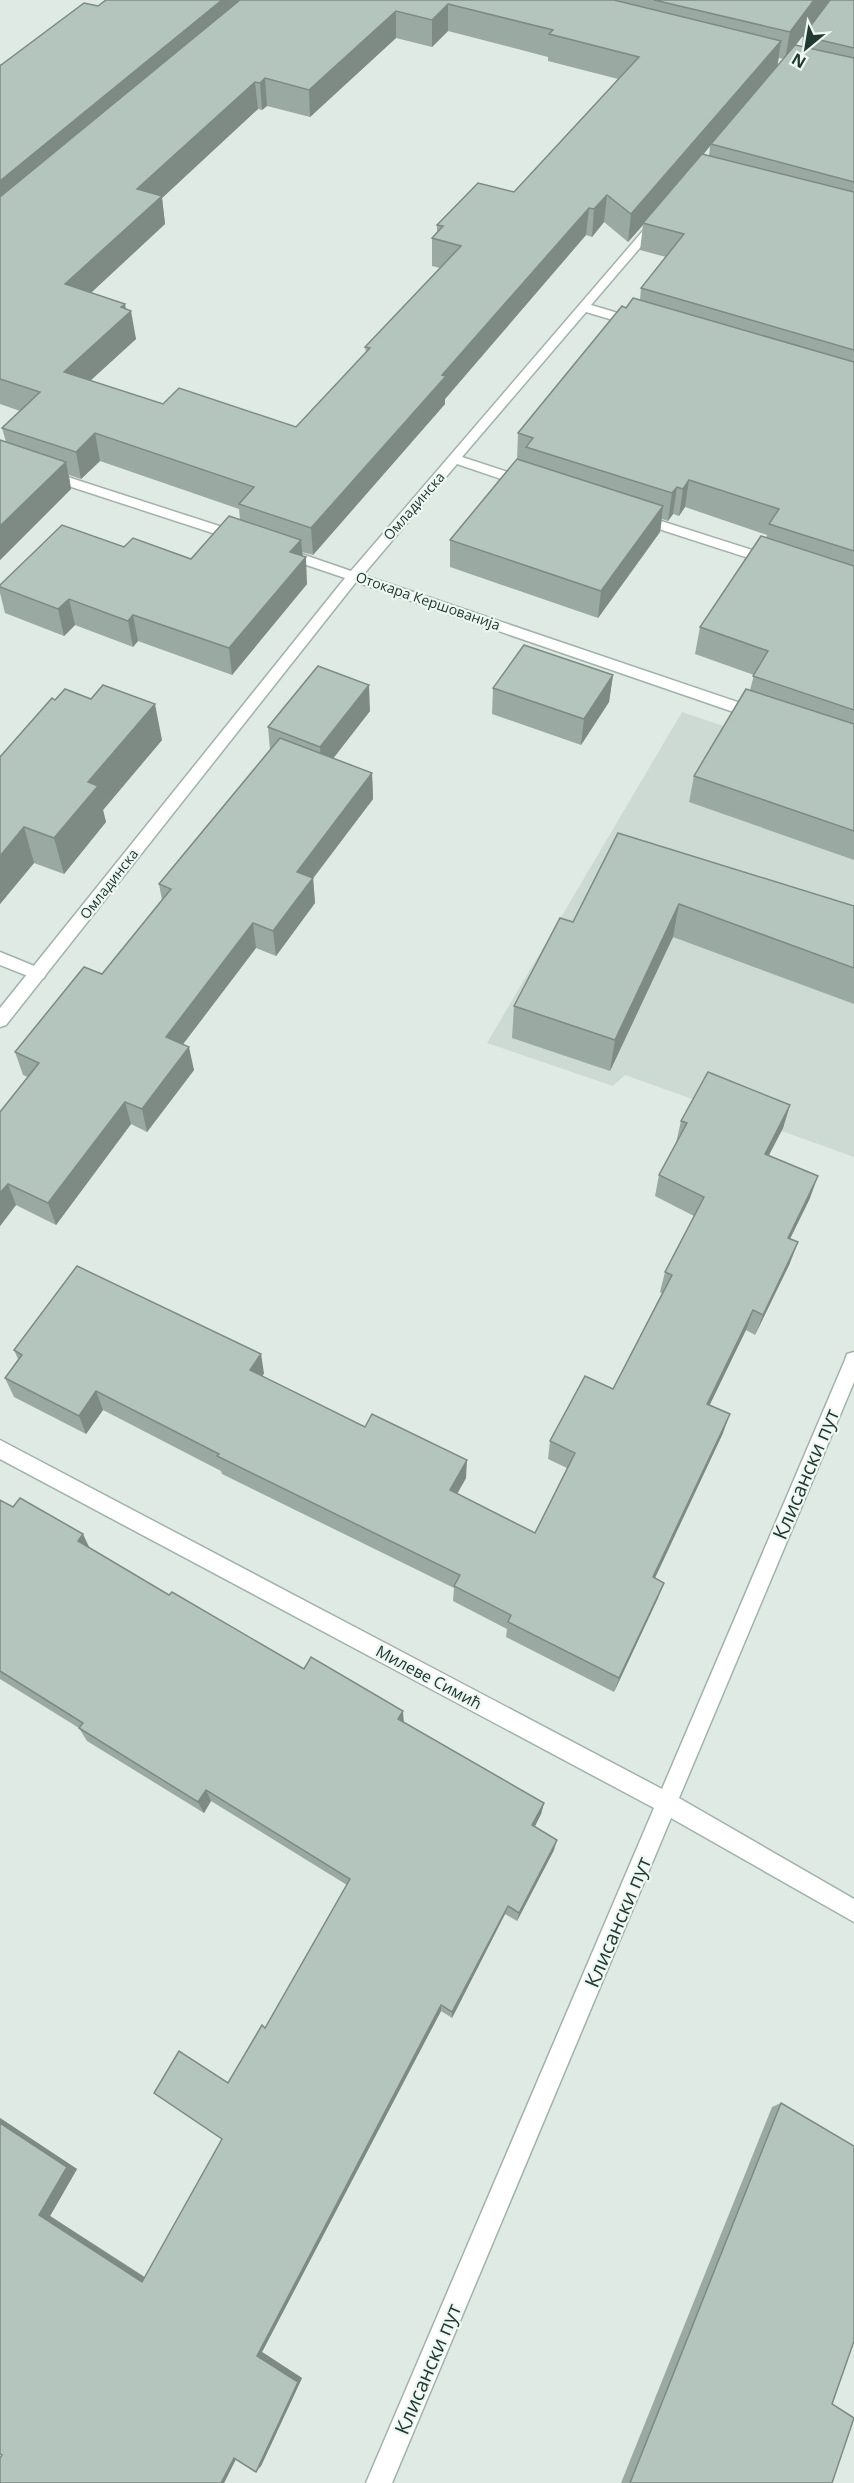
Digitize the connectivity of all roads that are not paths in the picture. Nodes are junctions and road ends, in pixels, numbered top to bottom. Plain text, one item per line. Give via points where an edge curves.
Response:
1 (666, 210) edge
2 (584, 307) junction
3 (651, 327) edge
4 (454, 459) junction
5 (34, 470) edge
6 (543, 488) edge
7 (620, 513) edge
8 (787, 566) edge
9 (354, 576) junction
10 (776, 720) edge
11 (0, 958) edge
12 (38, 974) junction
13 (0, 1020) edge
14 (854, 1360) edge
15 (0, 1449) edge
16 (668, 1804) junction
17 (854, 1911) edge
18 (379, 2483) edge

1 - 2 street, Омладинска
2 - 3 street
2 - 4 street, Омладинска
4 - 6 street
4 - 9 street, Омладинска
5 - 9 street, Отокара Кершованија
7 - 8 street
9 - 10 street, Отокара Кершованија
9 - 12 street, Омладинска
11 - 12 street
12 - 13 street, Омладинска
14 - 16 street, Клисански пут
15 - 16 street, Милеве Симић
16 - 17 street, Милеве Симић
16 - 18 street, Клисански пут

